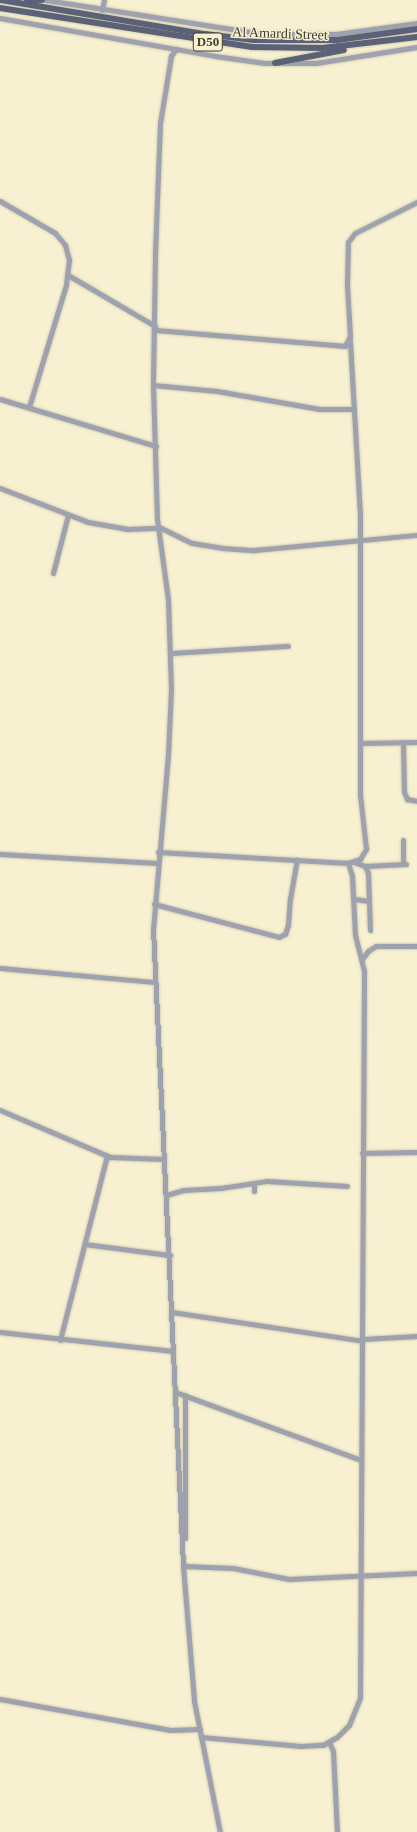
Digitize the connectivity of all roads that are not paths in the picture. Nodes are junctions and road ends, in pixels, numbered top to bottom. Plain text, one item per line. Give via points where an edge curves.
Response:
1 (1, 0) edge
2 (27, 0) edge
3 (42, 0) edge
4 (46, 0) edge
5 (104, 0) edge
6 (0, 8) edge
7 (102, 10) junction
8 (0, 18) edge
9 (417, 23) edge
10 (417, 29) edge
11 (417, 37) edge
12 (354, 46) junction
13 (166, 47) junction
14 (417, 47) edge
15 (176, 49) junction
16 (171, 56) junction
17 (275, 63) junction
18 (0, 201) edge
19 (417, 202) edge
20 (68, 275) junction
21 (156, 328) junction
22 (350, 340) junction
23 (153, 385) junction
24 (0, 399) edge
25 (29, 407) junction
26 (354, 409) junction
27 (156, 446) junction
28 (0, 488) edge
29 (68, 515) junction
30 (157, 528) junction
31 (417, 535) edge
32 (361, 539) junction
33 (53, 573) dead end
34 (288, 646) dead end
35 (170, 653) junction
36 (404, 742) junction
37 (417, 742) edge
38 (361, 743) junction
39 (417, 801) edge
40 (403, 840) dead end
41 (158, 852) junction
42 (0, 854) edge
43 (297, 860) junction
44 (354, 862) junction
45 (157, 863) junction
46 (348, 863) junction
47 (364, 866) junction
48 (354, 899) junction
49 (369, 901) junction
50 (154, 904) junction
51 (370, 930) dead end
52 (417, 946) edge
53 (362, 959) junction
54 (0, 968) edge
55 (155, 982) junction
56 (0, 1110) edge
57 (417, 1152) edge
58 (362, 1153) junction
59 (107, 1156) junction
60 (164, 1159) junction
61 (254, 1183) junction
62 (347, 1186) dead end
63 (254, 1191) dead end
64 (166, 1195) junction
65 (85, 1244) junction
66 (170, 1255) junction
67 (172, 1312) junction
68 (0, 1332) edge
69 (417, 1336) edge
70 (60, 1340) junction
71 (363, 1340) junction
72 (173, 1351) junction
73 (176, 1392) junction
74 (185, 1395) junction
75 (361, 1460) junction
76 (183, 1566) junction
77 (417, 1572) edge
78 (362, 1576) junction
79 (0, 1699) edge
80 (200, 1730) junction
81 (201, 1737) junction
82 (329, 1742) junction
83 (220, 1832) edge
84 (337, 1832) edge

1 - 10 main road, Al Amardi Street / D50 via 205,34 259,40 337,40
2 - 3 main road
4 - 7 street
5 - 7 street
6 - 12 main road, Al Amardi Street / D50 via 239,46 294,49
7 - 9 street via 220,29 278,35 350,33
8 - 13 street
11 - 12 main road, Al Amardi Street / D50
12 - 17 main road
13 - 15 street
13 - 16 street
14 - 17 street via 336,60
15 - 16 street
15 - 17 street via 234,60
16 - 21 street via 159,136 155,255
18 - 20 street via 39,222 60,239 68,252
19 - 22 street via 360,230 348,242
20 - 21 street
20 - 25 street
21 - 22 street via 339,346 345,346
21 - 23 street
22 - 26 street
23 - 26 street via 217,391 319,409
23 - 27 street
24 - 25 street
25 - 27 street
26 - 32 street
27 - 30 street
28 - 29 street
29 - 30 street via 116,528
29 - 33 street
30 - 32 street via 166,529 192,543 238,550
30 - 35 street via 168,599
31 - 32 street
32 - 38 street
34 - 35 street
35 - 41 street via 170,732
36 - 37 street
36 - 38 street
36 - 39 street via 404,792 407,799
38 - 44 street via 360,795 366,845 364,855
40 - 47 street via 405,864
41 - 43 street
41 - 45 street
42 - 45 street
43 - 46 street
43 - 50 street via 288,925 285,934 279,937
44 - 46 street
44 - 47 street
45 - 50 street
46 - 48 street
47 - 49 street via 368,873
48 - 49 street
48 - 53 street via 355,935
49 - 51 street
50 - 55 street
52 - 53 street via 376,946
53 - 58 street
54 - 55 street
55 - 60 street
56 - 59 street
57 - 58 street
58 - 71 street
59 - 60 street
59 - 65 street
60 - 64 street
61 - 62 street via 272,1181
61 - 63 street
61 - 64 street via 183,1190
64 - 66 street
65 - 66 street
65 - 70 street
66 - 67 street
67 - 71 street
67 - 72 street
68 - 70 street
69 - 71 street
70 - 72 street
71 - 75 street
72 - 73 street
73 - 74 street
73 - 76 street
74 - 75 street
74 - 76 street via 186,1507
75 - 78 street
76 - 78 street via 223,1567 289,1579
76 - 80 street via 193,1691
77 - 78 street
78 - 82 street via 360,1698 349,1724
79 - 80 street via 170,1730
80 - 81 street
81 - 82 street via 308,1747
81 - 83 street
82 - 84 street via 333,1751

